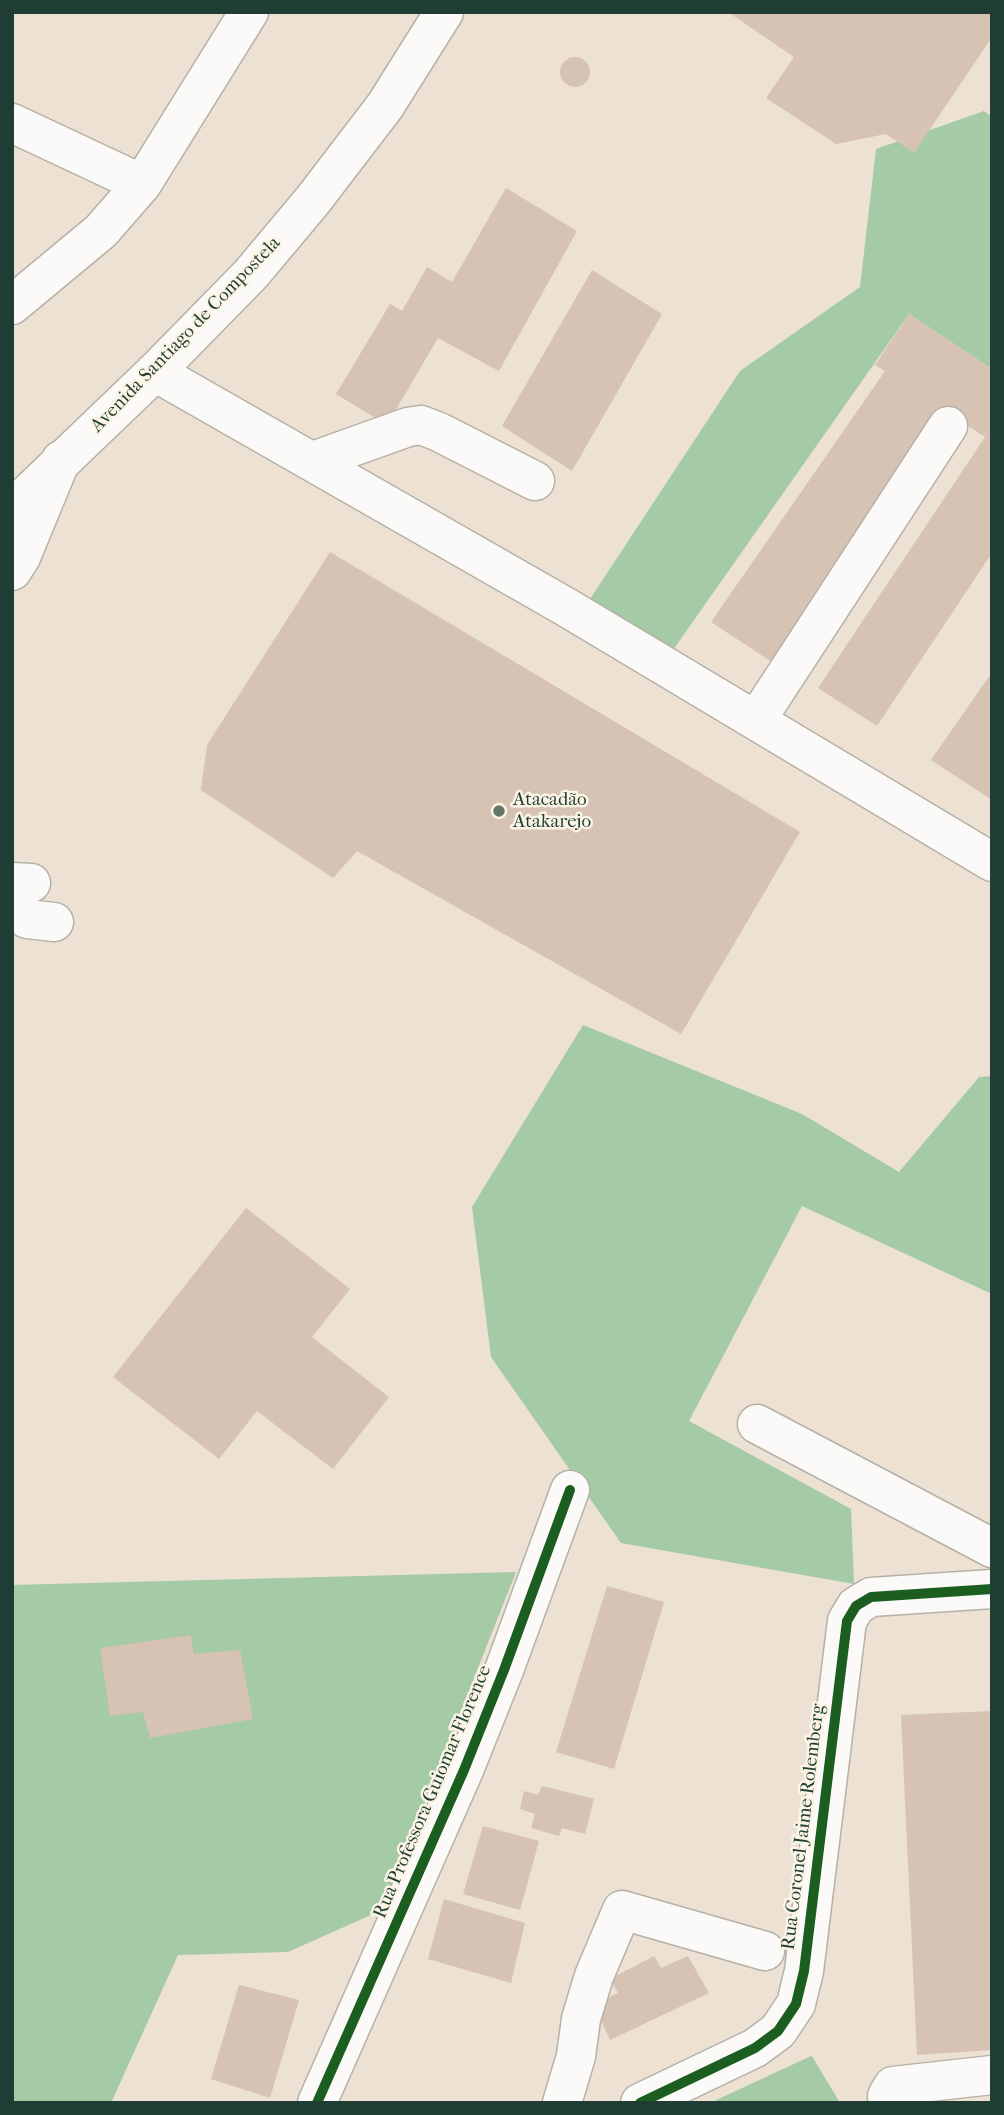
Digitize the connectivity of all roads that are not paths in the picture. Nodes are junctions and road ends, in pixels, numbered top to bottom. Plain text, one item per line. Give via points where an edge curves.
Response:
1 (249, 12) edge
2 (444, 12) edge
3 (12, 122) edge
4 (142, 184) junction
5 (12, 305) edge
6 (155, 372) junction
7 (947, 426) dead end
8 (61, 460) junction
9 (313, 461) junction
10 (535, 481) dead end
11 (12, 509) edge
12 (12, 571) edge
13 (757, 719) junction
14 (992, 862) edge
15 (18, 892) edge
16 (54, 922) dead end
17 (757, 1424) dead end
18 (570, 1490) dead end
19 (992, 1548) edge
20 (992, 1589) edge
21 (765, 1951) dead end
22 (992, 2076) edge
23 (317, 2103) edge
24 (562, 2103) edge
25 (640, 2103) edge
26 (888, 2103) edge

1 - 4 street
2 - 6 street, Avenida Santiago de Compostela via 384,106 313,200 251,274
3 - 4 street
4 - 5 street via 101,231
6 - 8 street, Avenida Santiago de Compostela
6 - 9 street
7 - 13 street
8 - 11 street, Avenida Santiago de Compostela
8 - 12 street
9 - 10 street via 421,425
9 - 13 street
13 - 14 street
15 - 16 street via 27,919
17 - 19 street
18 - 23 street, Rua Professora Guiomar Florence via 464,1770
20 - 25 street, Rua Coronel Jaime Rolemberg via 871,1597 856,1606 847,1621 804,1971 796,2004 778,2031 755,2048
21 - 24 street via 622,1910 594,1976
22 - 26 street via 892,2086

